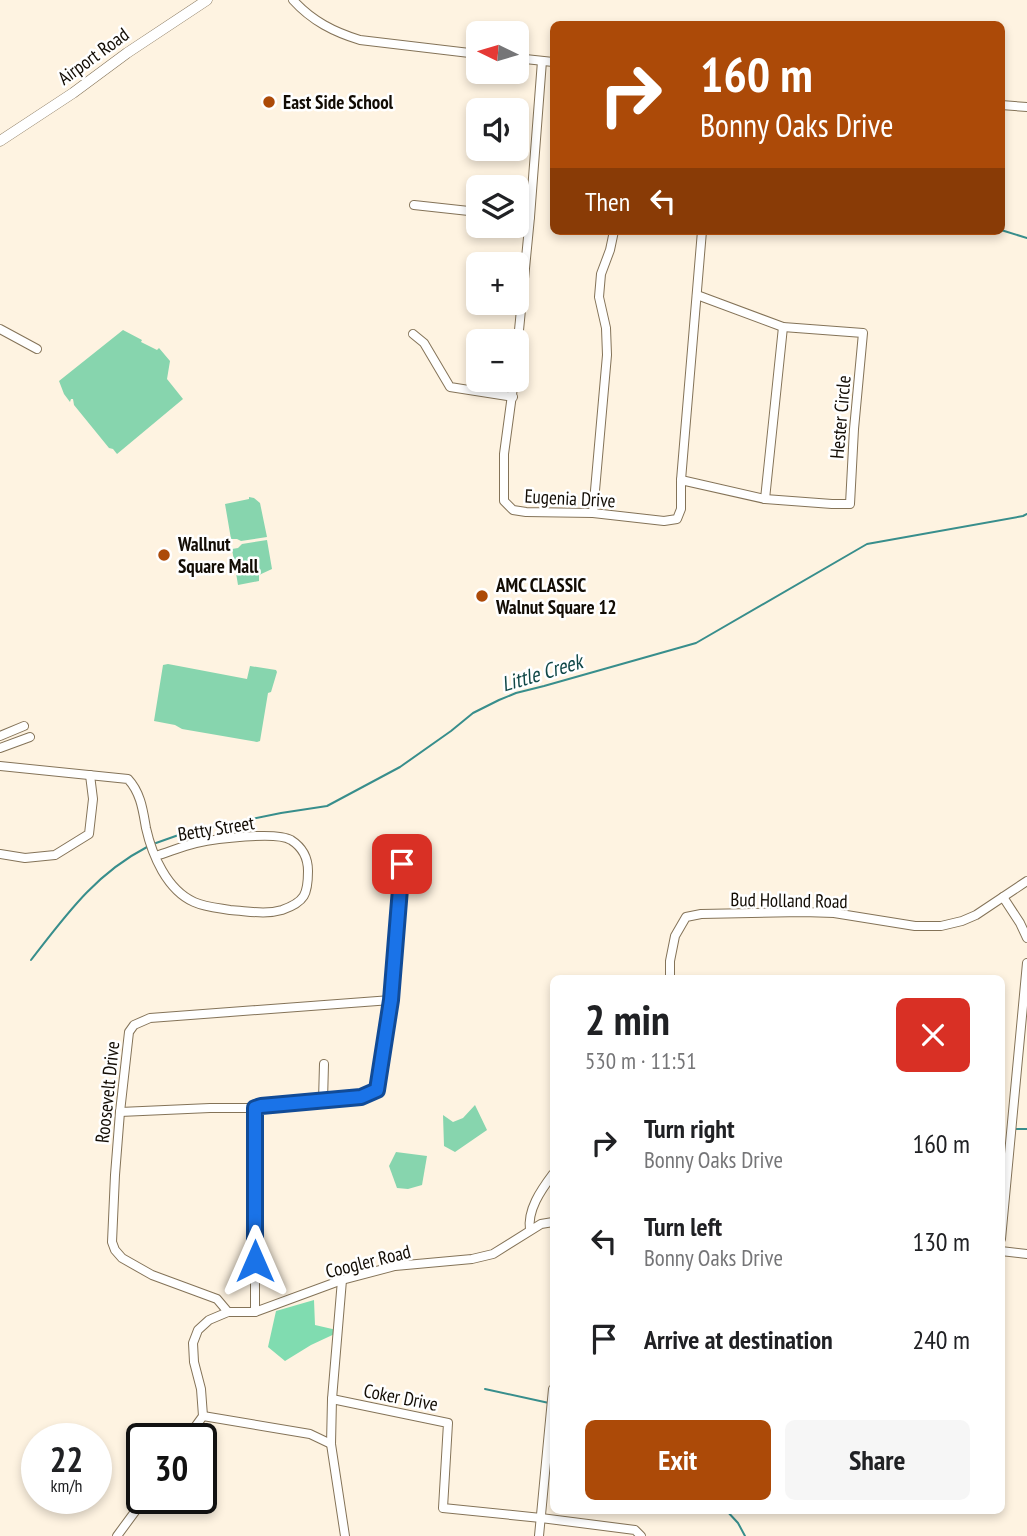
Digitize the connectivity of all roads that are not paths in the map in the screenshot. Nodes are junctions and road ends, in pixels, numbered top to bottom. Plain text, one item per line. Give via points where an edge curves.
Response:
1 (207, 0) edge
2 (293, 0) edge
3 (466, 53) edge
4 (529, 60) edge
5 (542, 61) junction
6 (550, 62) edge
7 (1005, 105) edge
8 (1027, 107) edge
9 (0, 141) edge
10 (414, 205) dead end
11 (466, 211) edge
12 (530, 218) joint
13 (613, 235) edge
14 (702, 235) edge
15 (697, 295) junction
16 (783, 327) junction
17 (0, 328) edge
18 (519, 329) edge
19 (413, 334) dead end
20 (37, 349) dead end
21 (513, 392) edge
22 (513, 397) junction
23 (681, 480) junction
24 (765, 499) junction
25 (593, 513) junction
26 (24, 726) dead end
27 (0, 736) edge
28 (30, 737) dead end
29 (0, 748) edge
30 (0, 766) edge
31 (90, 775) junction
32 (0, 854) edge
33 (156, 856) junction
34 (402, 864) dead end
35 (1027, 881) edge
36 (1003, 897) junction
37 (1027, 938) edge
38 (1027, 963) edge
39 (670, 975) edge
40 (391, 1000) junction
41 (324, 1064) dead end
42 (323, 1101) junction
43 (255, 1108) junction
44 (120, 1112) junction
45 (550, 1178) edge
46 (1005, 1197) edge
47 (550, 1222) edge
48 (530, 1230) junction
49 (1005, 1251) edge
50 (1027, 1254) edge
51 (342, 1280) junction
52 (228, 1312) junction
53 (255, 1312) junction
54 (332, 1399) junction
55 (203, 1416) junction
56 (550, 1421) edge
57 (198, 1423) edge
58 (331, 1444) junction
59 (133, 1514) edge
60 (541, 1518) junction
61 (117, 1536) edge
62 (345, 1536) edge
63 (539, 1536) edge
64 (641, 1536) edge

1 - 9 street, Airport Road
2 - 3 street via 323,26 342,35
4 - 5 street
5 - 6 street
5 - 12 street
7 - 8 street
10 - 11 street
12 - 18 street
13 - 25 street via 599,297 607,355
14 - 15 street
15 - 16 street, Hester Circle
15 - 23 street
16 - 24 street
16 - 24 street, Hester Circle via 863,334 850,504
17 - 20 street
19 - 22 street via 424,343 450,387
21 - 22 street, Eugenia Drive
22 - 25 street, Eugenia Drive via 504,501 513,510 526,512
23 - 24 street, Hester Circle
23 - 25 street, Eugenia Drive via 677,519 664,522
26 - 27 street
28 - 29 street
30 - 31 street, Betty Street
31 - 32 street via 89,834 55,855 25,859
31 - 33 street, Betty Street via 119,777 133,784
33 - 33 street, Betty Street via 234,837 289,839 304,852 309,867 307,892 296,905 271,914 211,908 182,894
34 - 40 street
35 - 36 street, Bud Holland Road
36 - 37 street
36 - 39 street, Bud Holland Road via 976,915 941,926 834,913 686,916 675,936
38 - 46 street
40 - 42 street via 377,1090 361,1097
40 - 44 street, Roosevelt Drive via 142,1020 129,1032
41 - 42 street
42 - 43 street
43 - 44 street
43 - 53 street
44 - 52 street, Roosevelt Drive via 115,1250 152,1275 216,1300
45 - 48 street via 530,1213
47 - 48 street, Coogler Road
48 - 51 street, Coogler Road via 482,1257 395,1266
49 - 50 street
51 - 53 street, Coogler Road
51 - 54 street
52 - 53 street, Coogler Road
52 - 55 street via 209,1320 193,1343
54 - 58 street
54 - 60 street, Coker Drive via 448,1423 443,1508
55 - 57 street
55 - 58 street
56 - 60 street
58 - 62 street
59 - 61 street
60 - 63 street
60 - 64 street via 635,1530

